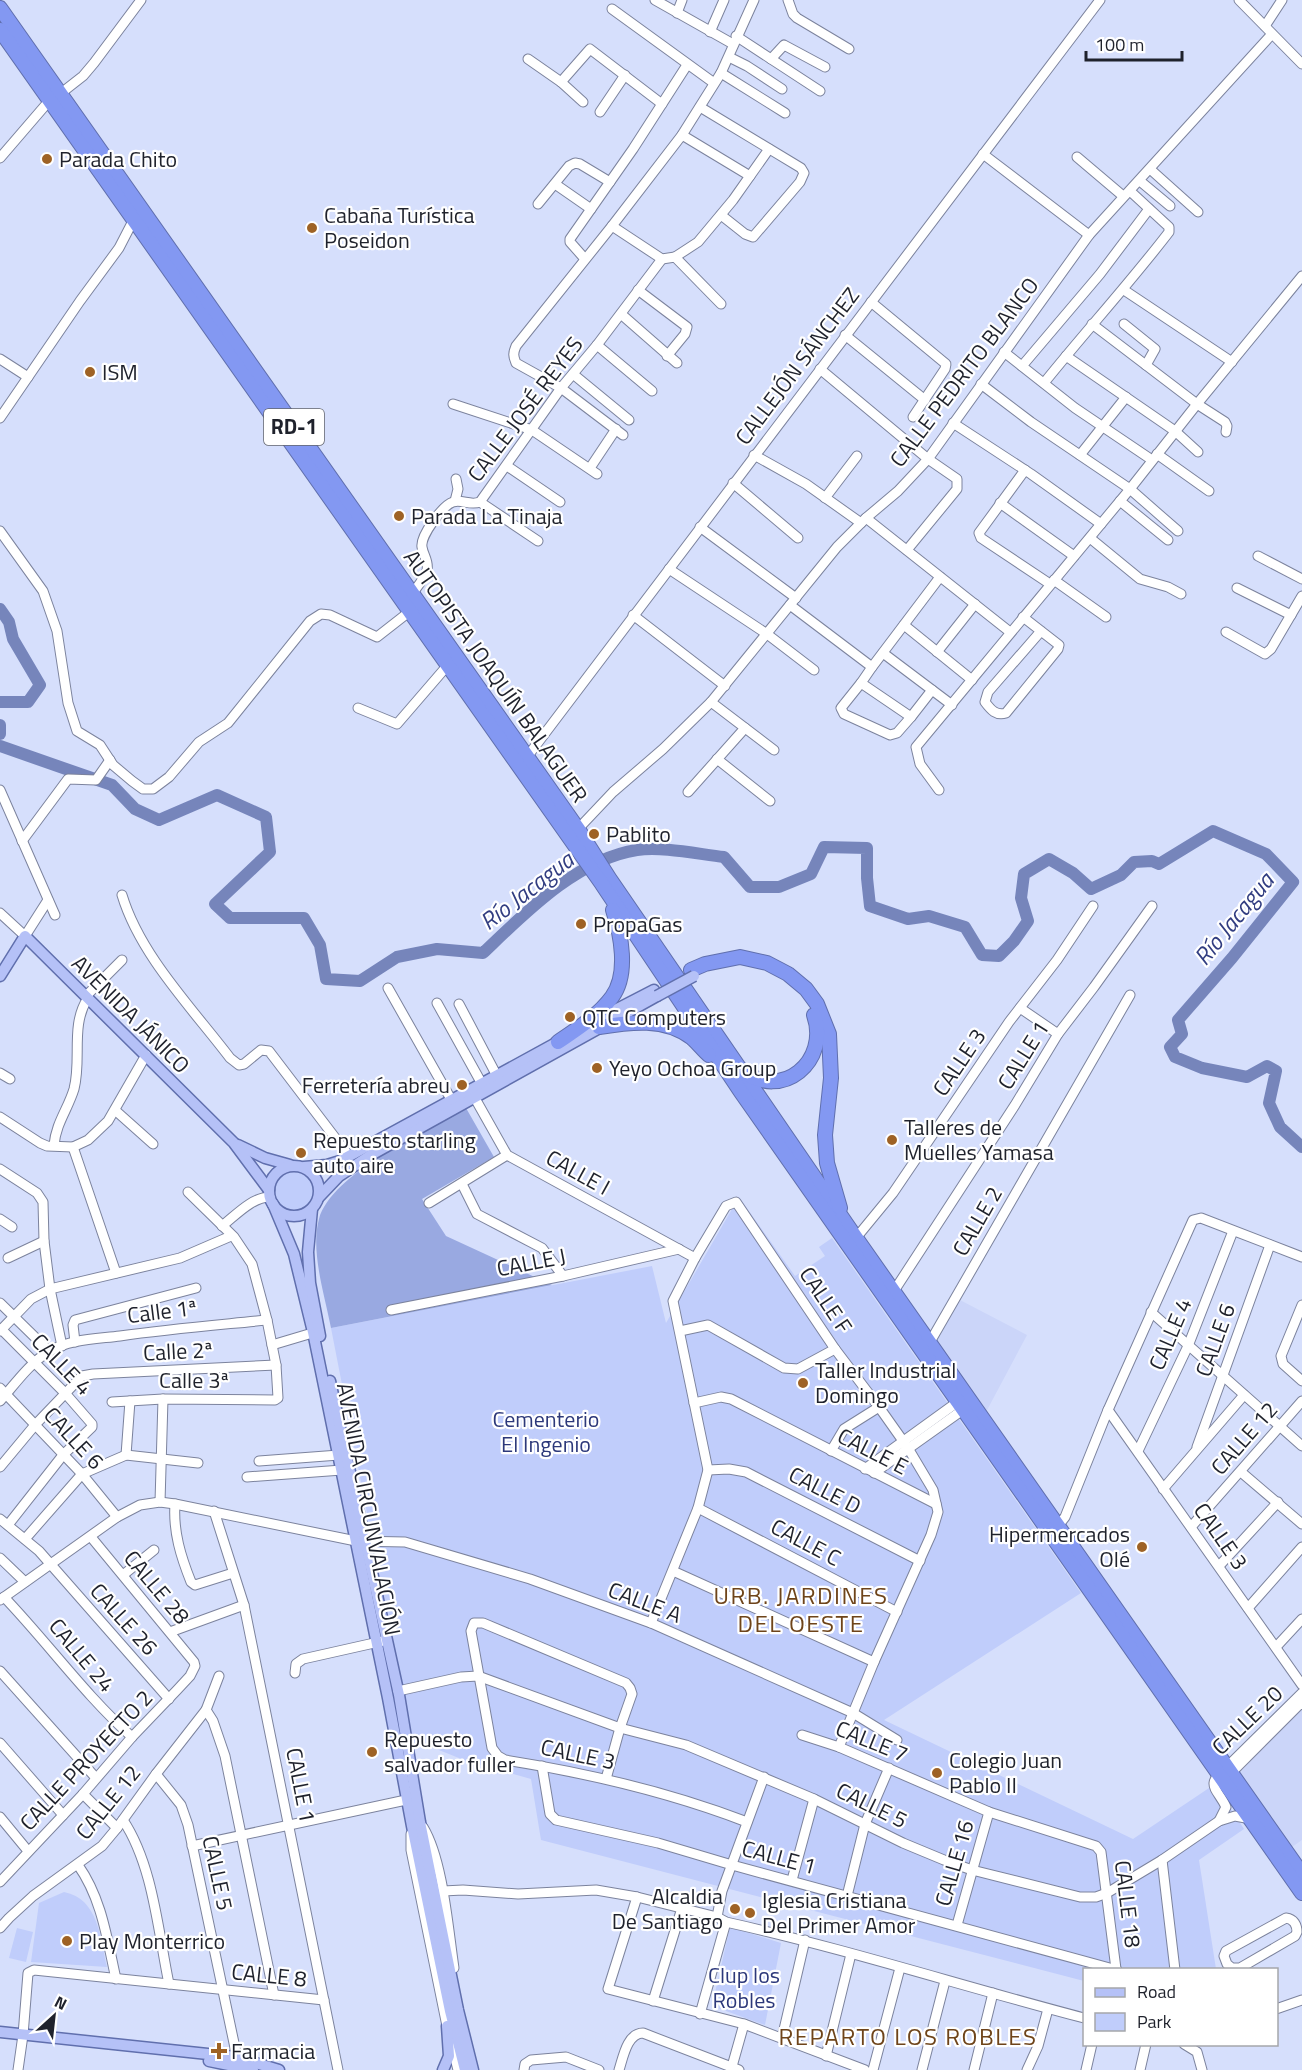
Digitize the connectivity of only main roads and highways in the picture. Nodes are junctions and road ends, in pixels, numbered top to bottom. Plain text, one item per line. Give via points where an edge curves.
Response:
1 (0, 8) edge
2 (0, 30) edge
3 (55, 97) junction
4 (584, 850) junction
5 (606, 885) junction
6 (692, 973) junction
7 (0, 976) edge
8 (656, 993) junction
9 (599, 1027) junction
10 (558, 1042) junction
11 (737, 1066) junction
12 (741, 1092) junction
13 (473, 1094) junction
14 (234, 1143) junction
15 (290, 1166) junction
16 (304, 1167) junction
17 (270, 1197) junction
18 (319, 1197) junction
19 (312, 1209) junction
20 (843, 1219) junction
21 (316, 1331) junction
22 (360, 1542) junction
23 (381, 1641) junction
24 (1225, 1774) junction
25 (1223, 1800) road end
26 (1247, 1814) junction
27 (416, 1824) junction
28 (1302, 1874) edge
29 (1302, 1893) edge
30 (454, 2010) junction
31 (447, 2026) road end
32 (0, 2032) edge
33 (22, 2038) junction
34 (0, 2039) edge
35 (238, 2064) edge
36 (253, 2070) edge
37 (279, 2070) edge
38 (443, 2070) edge
39 (465, 2070) edge
40 (475, 2070) edge

1 - 3 highway, AUTOPISTA JOAQUÍN BALAGUER / RD-1
2 - 3 highway, AUTOPISTA JOAQUÍN BALAGUER / RD-1
3 - 4 highway, AUTOPISTA JOAQUÍN BALAGUER / RD-1 via 134,219 409,612
3 - 4 highway, AUTOPISTA JOAQUÍN BALAGUER / RD-1 via 578,829
4 - 5 highway, AUTOPISTA JOAQUÍN BALAGUER / RD-1
5 - 10 highway via 622,949 614,996
5 - 11 highway, AUTOPISTA JOAQUÍN BALAGUER / RD-1
5 - 12 highway, AUTOPISTA JOAQUÍN BALAGUER / RD-1
6 - 8 main road
6 - 11 highway via 740,967 763,970 793,987 814,1015 816,1049 802,1070 774,1081 748,1075
6 - 20 highway via 705,964 740,957 767,963 806,989 817,1004 829,1034 827,1163
7 - 14 main road, AVENIDA JÁNICO via 25,936
8 - 9 main road
8 - 10 main road
9 - 12 highway via 648,1022 679,1031 692,1037
9 - 13 main road
10 - 13 main road via 482,1084
11 - 20 highway, AUTOPISTA JOAQUÍN BALAGUER / RD-1
12 - 24 highway, AUTOPISTA JOAQUÍN BALAGUER / RD-1
13 - 16 main road via 452,1101 334,1163
13 - 18 main road via 363,1159
14 - 15 main road, AVENIDA JÁNICO
14 - 17 main road, AVENIDA JÁNICO
15 - 16 main road
15 - 17 main road via 278,1171 270,1183
16 - 18 main road via 316,1176
17 - 19 main road via 282,1213 294,1216
17 - 21 main road, AVENIDA CIRCUNVALACIÓN via 294,1254
18 - 19 main road
19 - 21 main road, AVENIDA CIRCUNVALACIÓN via 308,1252
20 - 24 highway, AUTOPISTA JOAQUÍN BALAGUER / RD-1 via 1058,1526
21 - 22 main road, AVENIDA CIRCUNVALACIÓN
21 - 22 main road, AVENIDA CIRCUNVALACIÓN
22 - 23 main road, AVENIDA CIRCUNVALACIÓN
23 - 27 main road, AVENIDA CIRCUNVALACIÓN via 398,1693
23 - 27 main road, AVENIDA CIRCUNVALACIÓN via 406,1800
24 - 26 highway, AUTOPISTA JOAQUÍN BALAGUER / RD-1
24 - 28 highway, AUTOPISTA JOAQUÍN BALAGUER / RD-1
25 - 26 highway
26 - 29 highway, AUTOPISTA JOAQUÍN BALAGUER / RD-1
27 - 30 main road, AVENIDA CIRCUNVALACIÓN
30 - 39 main road, AVENIDA CIRCUNVALACIÓN
30 - 40 main road, AVENIDA CIRCUNVALACIÓN
31 - 38 main road via 449,2056
32 - 33 main road
33 - 34 main road
33 - 35 main road
35 - 36 main road
35 - 37 main road

